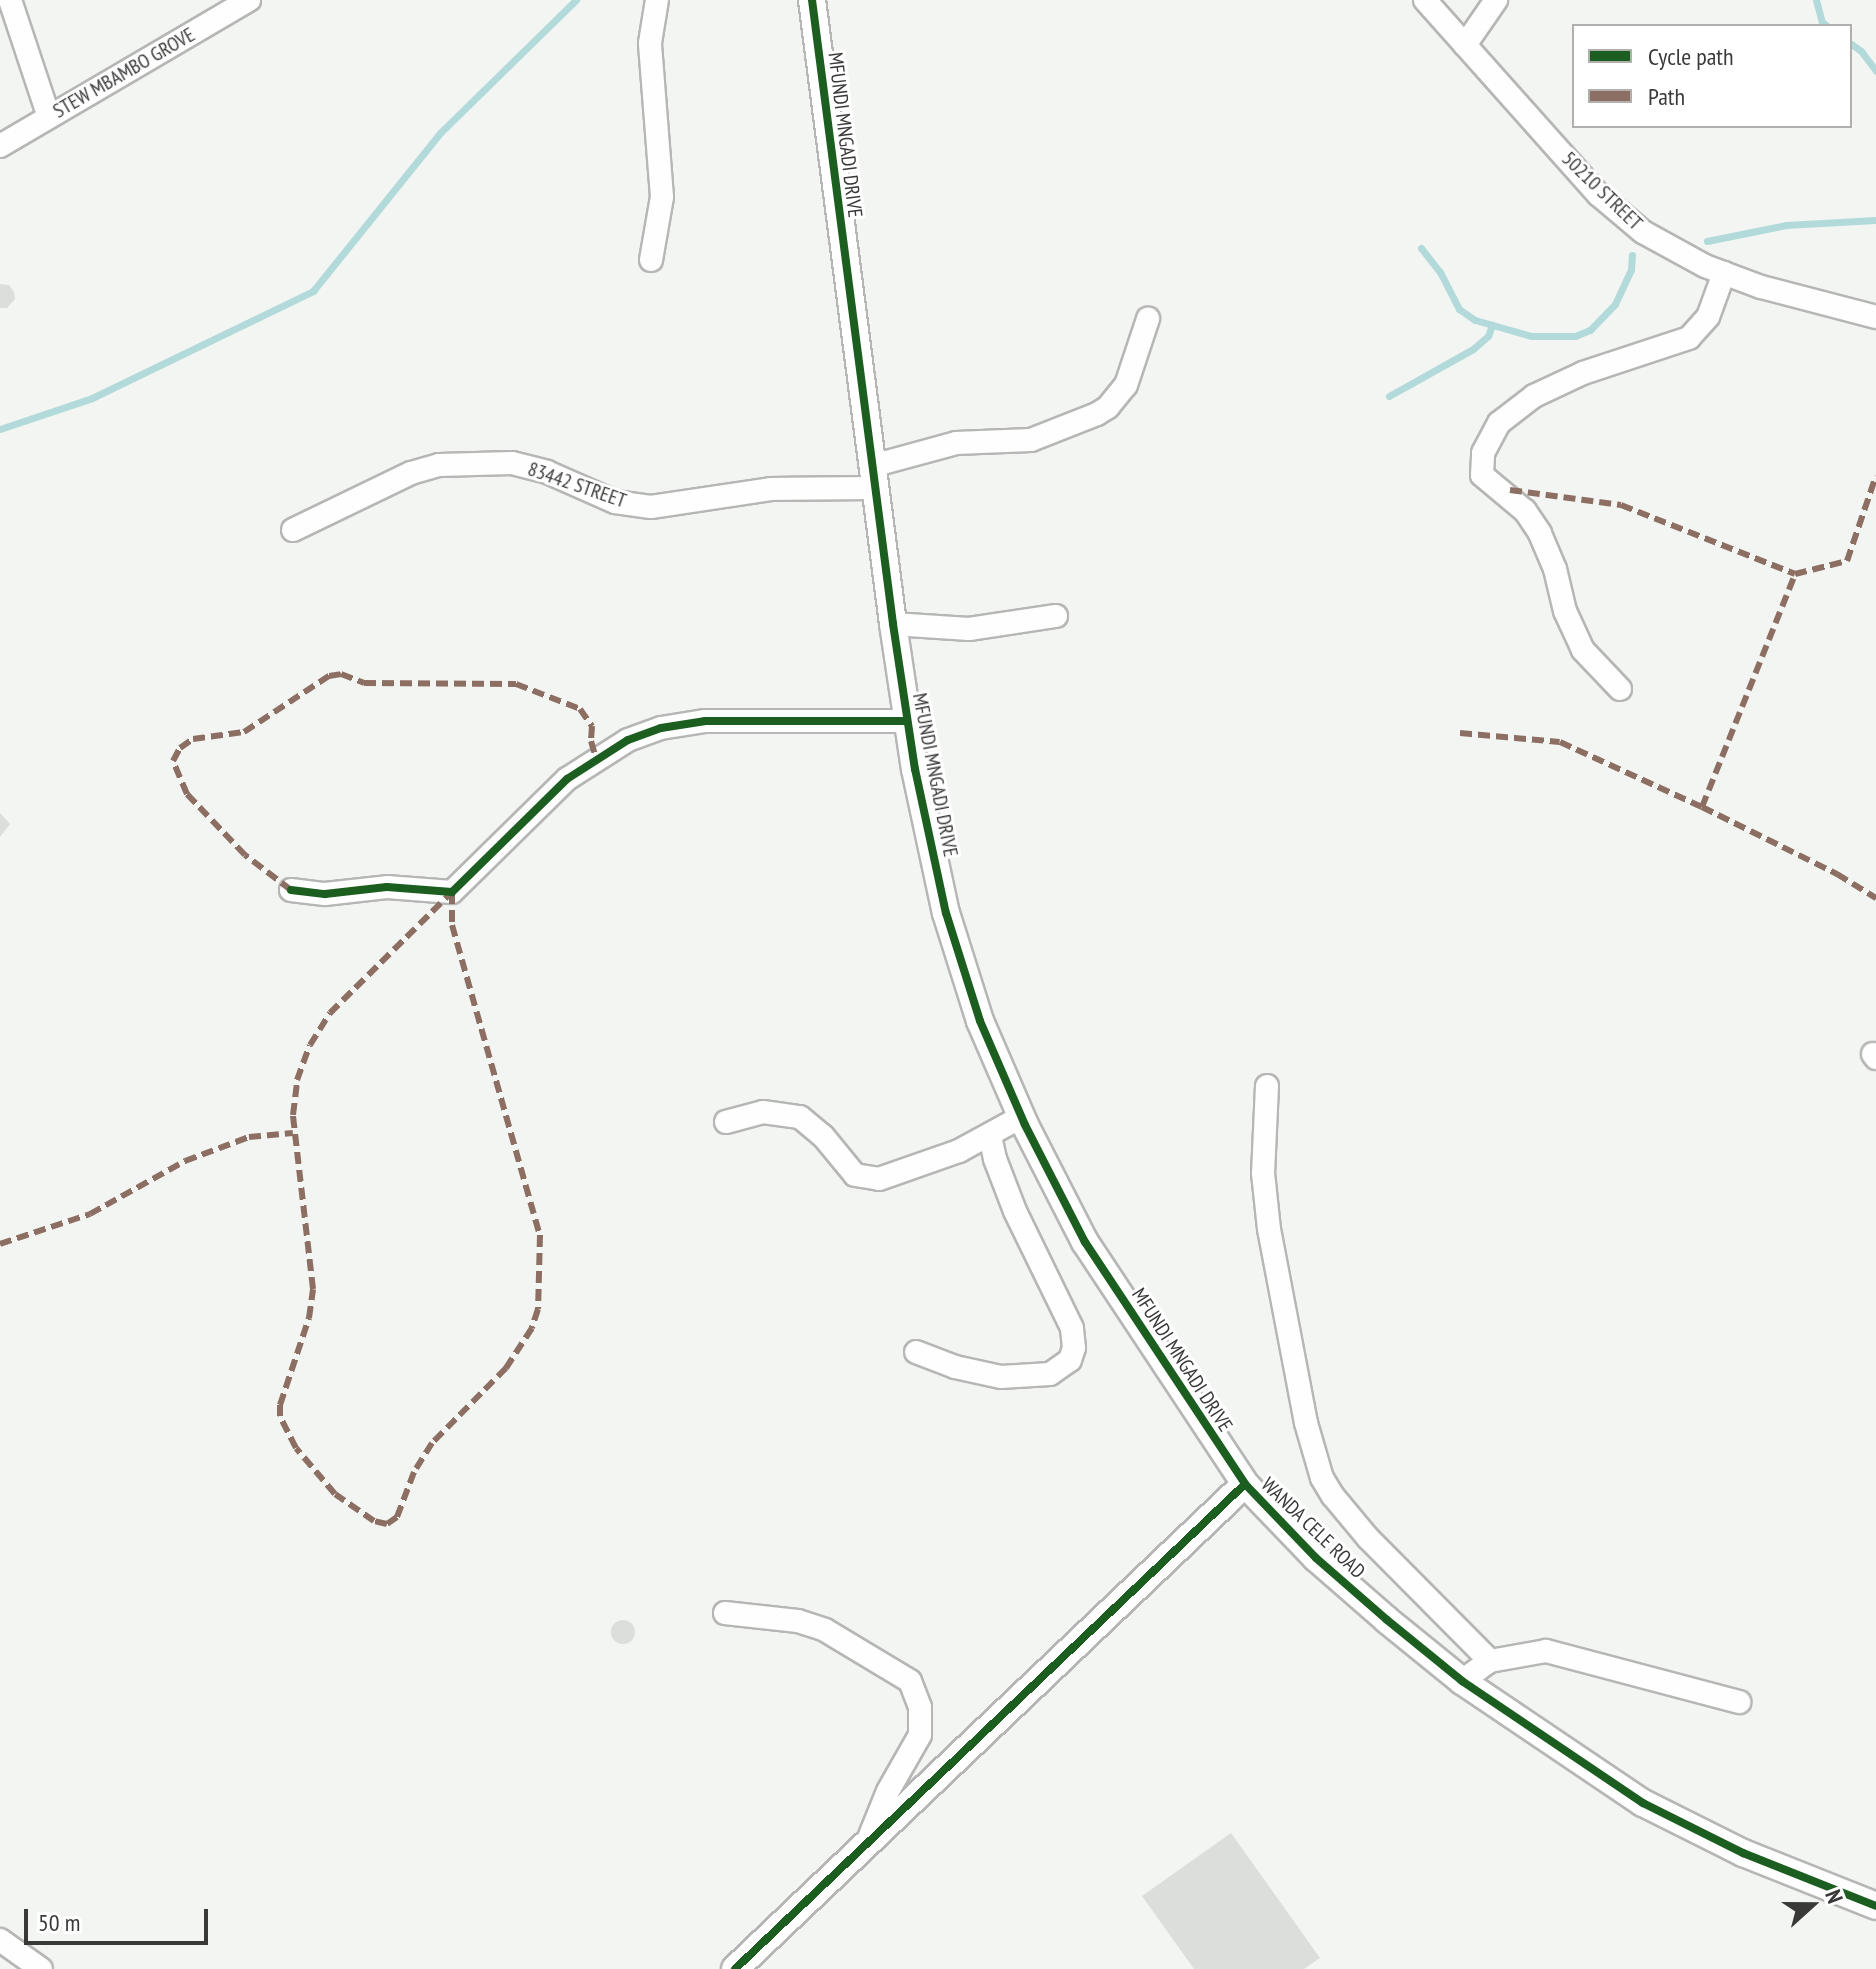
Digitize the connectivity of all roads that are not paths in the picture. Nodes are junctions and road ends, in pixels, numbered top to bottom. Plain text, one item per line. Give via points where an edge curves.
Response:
1 (10, 0) edge
2 (657, 0) edge
3 (812, 0) edge
4 (1425, 0) edge
5 (1496, 0) edge
6 (242, 2) edge
7 (1465, 45) junction
8 (49, 117) junction
9 (0, 146) edge
10 (651, 260) dead end
11 (1724, 273) junction
12 (1876, 317) edge
13 (1148, 319) dead end
14 (873, 477) junction
15 (293, 530) dead end
16 (1056, 616) dead end
17 (893, 624) junction
18 (1620, 689) dead end
19 (907, 721) junction
20 (291, 890) dead end
21 (1267, 1086) dead end
22 (1021, 1117) junction
23 (726, 1122) dead end
24 (990, 1135) junction
25 (916, 1352) dead end
26 (1245, 1484) junction
27 (725, 1613) dead end
28 (1490, 1661) junction
29 (1462, 1681) junction
30 (1739, 1702) dead end
31 (867, 1843) junction
32 (1876, 1906) edge
33 (0, 1940) edge
34 (38, 1967) edge
35 (735, 1969) edge

1 - 8 street
2 - 10 street via 650,43 662,197
3 - 14 street, MFUNDI MNGADI DRIVE
4 - 7 street, 50210 STREET
5 - 7 street
6 - 8 street, STEW MBAMBO GROVE
7 - 11 street, 50210 STREET via 1599,195 1645,233
8 - 9 street, STEW MBAMBO GROVE
11 - 12 street, 50210 STREET
11 - 18 street via 1708,317 1689,338 1544,391 1499,423 1483,453 1482,475 1525,511 1540,533 1583,650
13 - 14 street, 83442 STREET via 1126,385 1097,414 1031,440 956,443
14 - 15 street, 83442 STREET via 651,507 615,502 512,463 439,465 411,473
14 - 17 street, MFUNDI MNGADI DRIVE
16 - 17 street via 969,629
17 - 19 street, MFUNDI MNGADI DRIVE
19 - 20 street via 705,721 661,728 628,740 567,779 452,892 387,887 325,894
19 - 22 street, MFUNDI MNGADI DRIVE via 946,913 980,1021
21 - 28 street via 1263,1173 1269,1229 1306,1423 1322,1478 1368,1538
22 - 24 street
22 - 26 street, MFUNDI MNGADI DRIVE via 1085,1242
23 - 24 street via 763,1112 800,1117 823,1136 843,1164 867,1179 892,1175
24 - 25 street via 1015,1211 1072,1328 1070,1360 1050,1374 1001,1377
26 - 29 street, WANDA CELE ROAD via 1316,1558
26 - 31 street, WANDA CELE ROAD
27 - 31 street via 798,1621 825,1630 910,1681 920,1707 920,1735 888,1791
28 - 29 street
28 - 30 street via 1528,1651 1558,1653
29 - 32 street, WANDA CELE ROAD via 1643,1803 1743,1853
31 - 35 street, WANDA CELE ROAD
33 - 34 street

